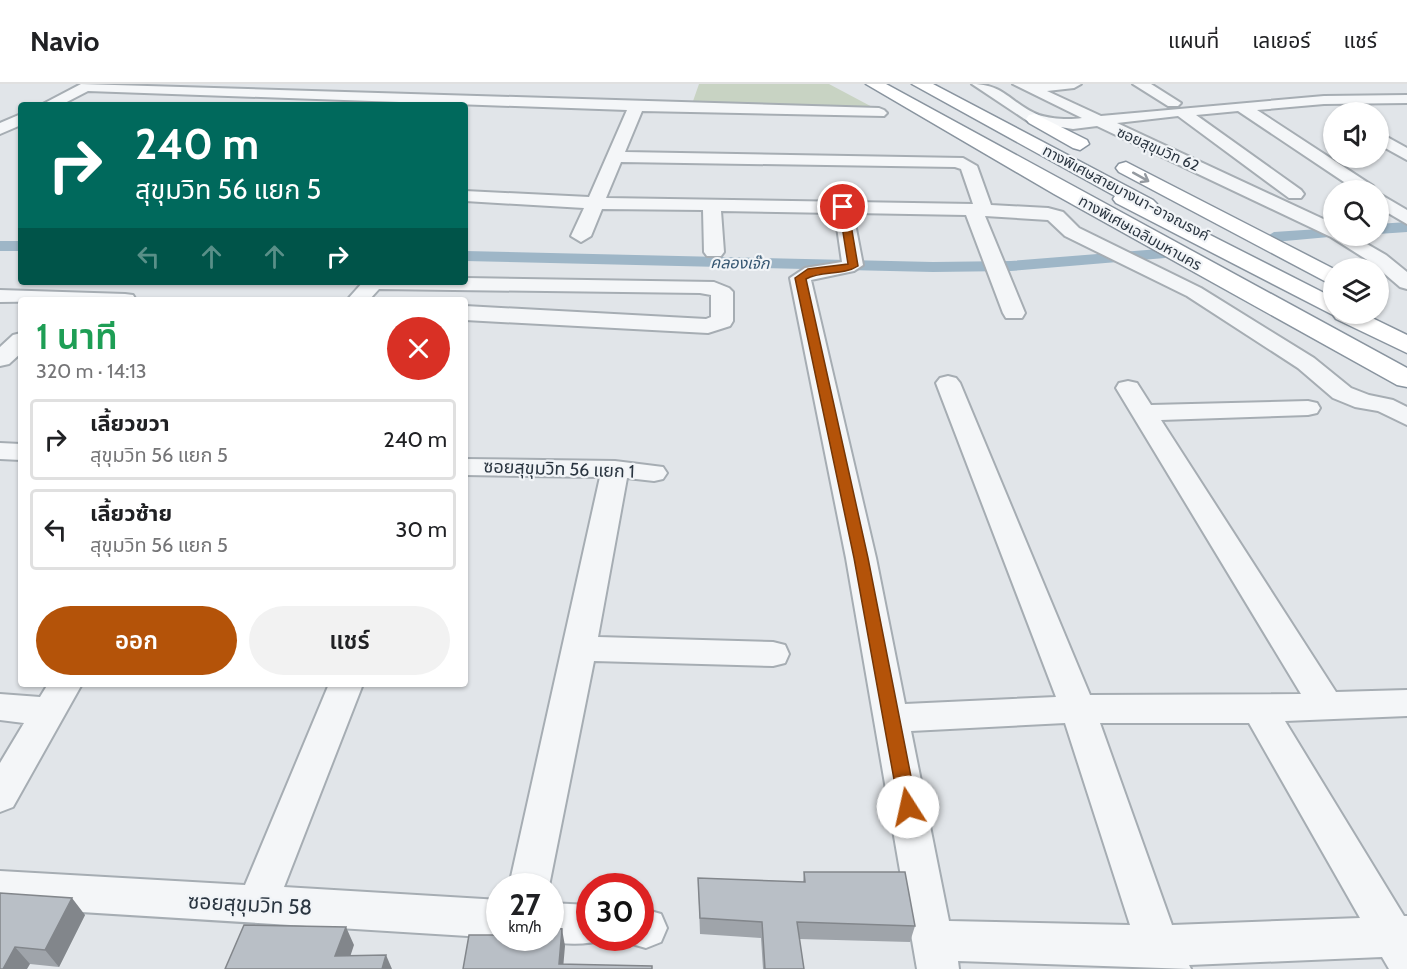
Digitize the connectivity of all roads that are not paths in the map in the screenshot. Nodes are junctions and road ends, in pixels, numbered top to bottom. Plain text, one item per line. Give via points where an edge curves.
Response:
1 (335, 84) edge
2 (852, 84) edge
3 (874, 84) edge
4 (883, 84) edge
5 (903, 84) edge
6 (920, 84) edge
7 (979, 84) edge
8 (1074, 84) edge
9 (1140, 84) edge
10 (1311, 84) edge
11 (89, 85) edge
12 (1024, 86) edge
13 (1391, 99) junction
14 (1407, 99) edge
15 (314, 101) edge
16 (55, 102) edge
17 (395, 102) edge
18 (1329, 102) edge
19 (1372, 102) edge
20 (468, 103) edge
21 (638, 105) junction
22 (1242, 106) junction
23 (1177, 107) junction
24 (1323, 108) edge
25 (1407, 108) edge
26 (803, 111) junction
27 (879, 112) dead end
28 (1035, 118) junction
29 (18, 120) edge
30 (1096, 121) junction
31 (804, 128) dead end
32 (0, 129) edge
33 (1389, 144) edge
34 (1407, 155) edge
35 (615, 157) junction
36 (1352, 180) edge
37 (1061, 190) junction
38 (1295, 194) dead end
39 (1407, 195) edge
40 (468, 196) edge
41 (1389, 196) edge
42 (595, 203) junction
43 (712, 205) junction
44 (1389, 205) edge
45 (843, 207) junction
46 (979, 210) junction
47 (1407, 218) edge
48 (1323, 227) edge
49 (581, 236) dead end
50 (1358, 246) edge
51 (714, 252) dead end
52 (1407, 257) edge
53 (1377, 258) edge
54 (1389, 258) edge
55 (1389, 268) edge
56 (1323, 273) edge
57 (1407, 283) edge
58 (468, 284) edge
59 (371, 285) edge
60 (1323, 294) edge
61 (0, 296) edge
62 (21, 297) edge
63 (361, 297) edge
64 (1323, 302) edge
65 (468, 313) edge
66 (1014, 313) dead end
67 (1389, 313) edge
68 (1365, 324) edge
69 (1380, 324) edge
70 (1407, 324) edge
71 (1407, 337) edge
72 (18, 343) edge
73 (1407, 345) edge
74 (1, 359) edge
75 (1407, 369) edge
76 (1407, 379) edge
77 (948, 382) dead end
78 (1128, 388) dead end
79 (1308, 408) dead end
80 (1144, 413) junction
81 (1407, 417) edge
82 (0, 451) edge
83 (18, 452) edge
84 (468, 467) edge
85 (615, 468) junction
86 (654, 472) dead end
87 (580, 649) junction
88 (773, 654) dead end
89 (345, 687) edge
90 (56, 697) edge
91 (1407, 703) edge
92 (0, 707) edge
93 (1327, 707) junction
94 (1078, 708) junction
95 (1259, 709) junction
96 (892, 718) junction
97 (0, 796) edge
98 (532, 873) edge
99 (0, 889) edge
100 (257, 904) junction
101 (486, 918) edge
102 (1403, 944) edge
103 (935, 955) edge
104 (1164, 958) edge

1 - 15 street
2 - 37 highway
3 - 37 highway, ทางพิเศษเฉลิมมหานคร
4 - 75 highway, ทางพิเศษสายบางนา-อาจณรงค์
5 - 64 highway, ทางพิเศษเฉลิมมหานคร
6 - 60 highway, ทางพิเศษสายบางนา-อาจณรงค์
7 - 28 street, ซอยสุขุมวิท 62
8 - 12 street
9 - 23 street
10 - 18 street
11 - 15 street
11 - 16 street
12 - 30 street
13 - 14 street
13 - 19 street
13 - 25 street
15 - 17 street
20 - 21 street
21 - 26 street via 771,105
21 - 35 street
22 - 23 street
22 - 24 street
22 - 36 street
23 - 30 street
23 - 38 street
26 - 27 street
26 - 31 street
28 - 30 street, ซอยสุขุมวิท 62 via 1056,124
28 -> 56 highway
29 - 32 street
30 - 48 street, ซอยสุขุมวิท 62
33 - 34 street
35 - 42 street
35 - 46 street via 957,162 968,166
37 - 76 highway, ทางพิเศษเฉลิมมหานคร
39 - 41 street
40 - 42 street
42 - 43 street
42 - 49 street
43 - 45 street
43 - 51 street
44 - 47 street
45 - 46 street
45 - 96 street via 852,259 833,271 812,271 800,278
46 - 66 street via 993,265
46 - 81 street via 1056,216 1072,232 1194,292 1306,363 1342,393 1384,405
50 - 53 street, ซอยสุขุมวิท 62
52 - 54 street
55 - 57 street, ซอยสุขุมวิท 62
58 - 65 street via 714,288 722,292 722,321 708,326
59 - 63 street
61 - 62 street
67 - 70 highway
68 - 73 highway
69 - 71 highway
72 - 74 street
77 - 94 street
78 - 80 street
79 - 80 street
80 - 93 street
82 - 83 street
84 - 85 street, ซอยสุขุมวิท 56 แยก 1
85 - 86 street, ซอยสุขุมวิท 56 แยก 1
85 - 87 street
87 - 88 street
87 - 98 street
89 - 100 street
90 - 92 street
90 - 97 street
91 - 93 street
93 - 95 street
94 - 95 street
94 - 96 street
94 - 104 street
95 - 102 street
96 - 103 street
99 - 100 street, ซอยสุขุมวิท 58
100 - 101 street, ซอยสุขุมวิท 58
102 - 104 street
103 - 104 street

